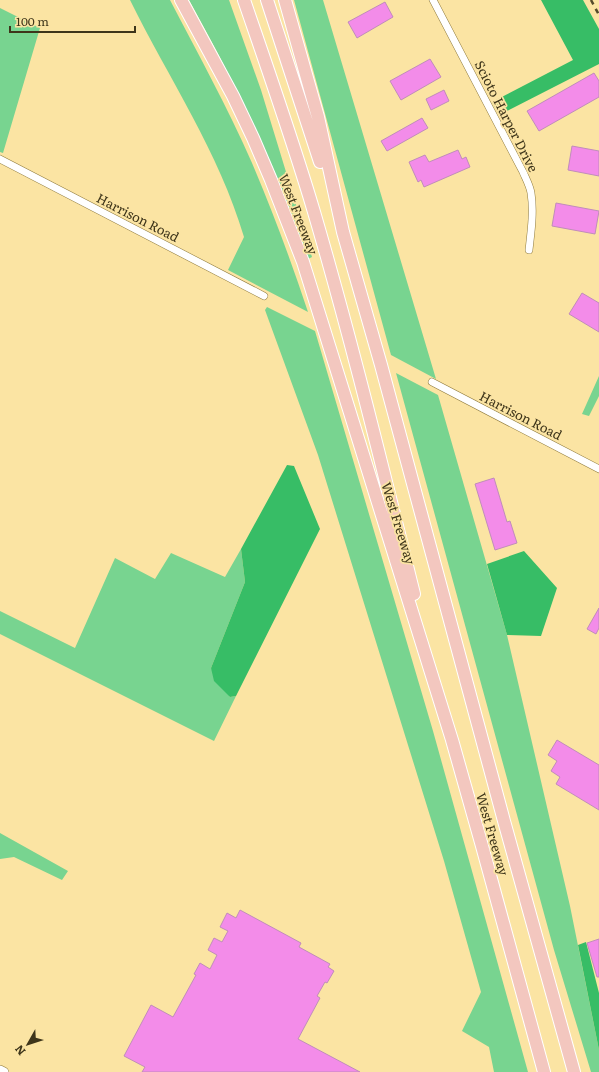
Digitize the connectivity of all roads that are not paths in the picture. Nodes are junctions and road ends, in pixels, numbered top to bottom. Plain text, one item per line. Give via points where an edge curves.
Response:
1 (181, 0) edge
2 (244, 0) edge
3 (266, 0) edge
4 (285, 0) edge
5 (433, 0) edge
6 (0, 159) edge
7 (343, 232) junction
8 (530, 250) dead end
9 (264, 296) dead end
10 (432, 382) dead end
11 (599, 469) edge
12 (452, 740) junction
13 (0, 1070) edge
14 (4, 1072) edge
15 (544, 1072) edge
16 (574, 1072) edge

1 - 12 highway, West Freeway via 253,138 303,262
2 - 12 highway via 314,212
3 - 7 highway
4 - 7 highway, West Freeway via 318,117
5 - 8 street, Scioto Harper Drive via 529,187 532,222
6 - 9 street, Harrison Road
7 - 16 highway, West Freeway
10 - 11 street, Harrison Road
12 - 15 highway, West Freeway
13 - 14 main road

